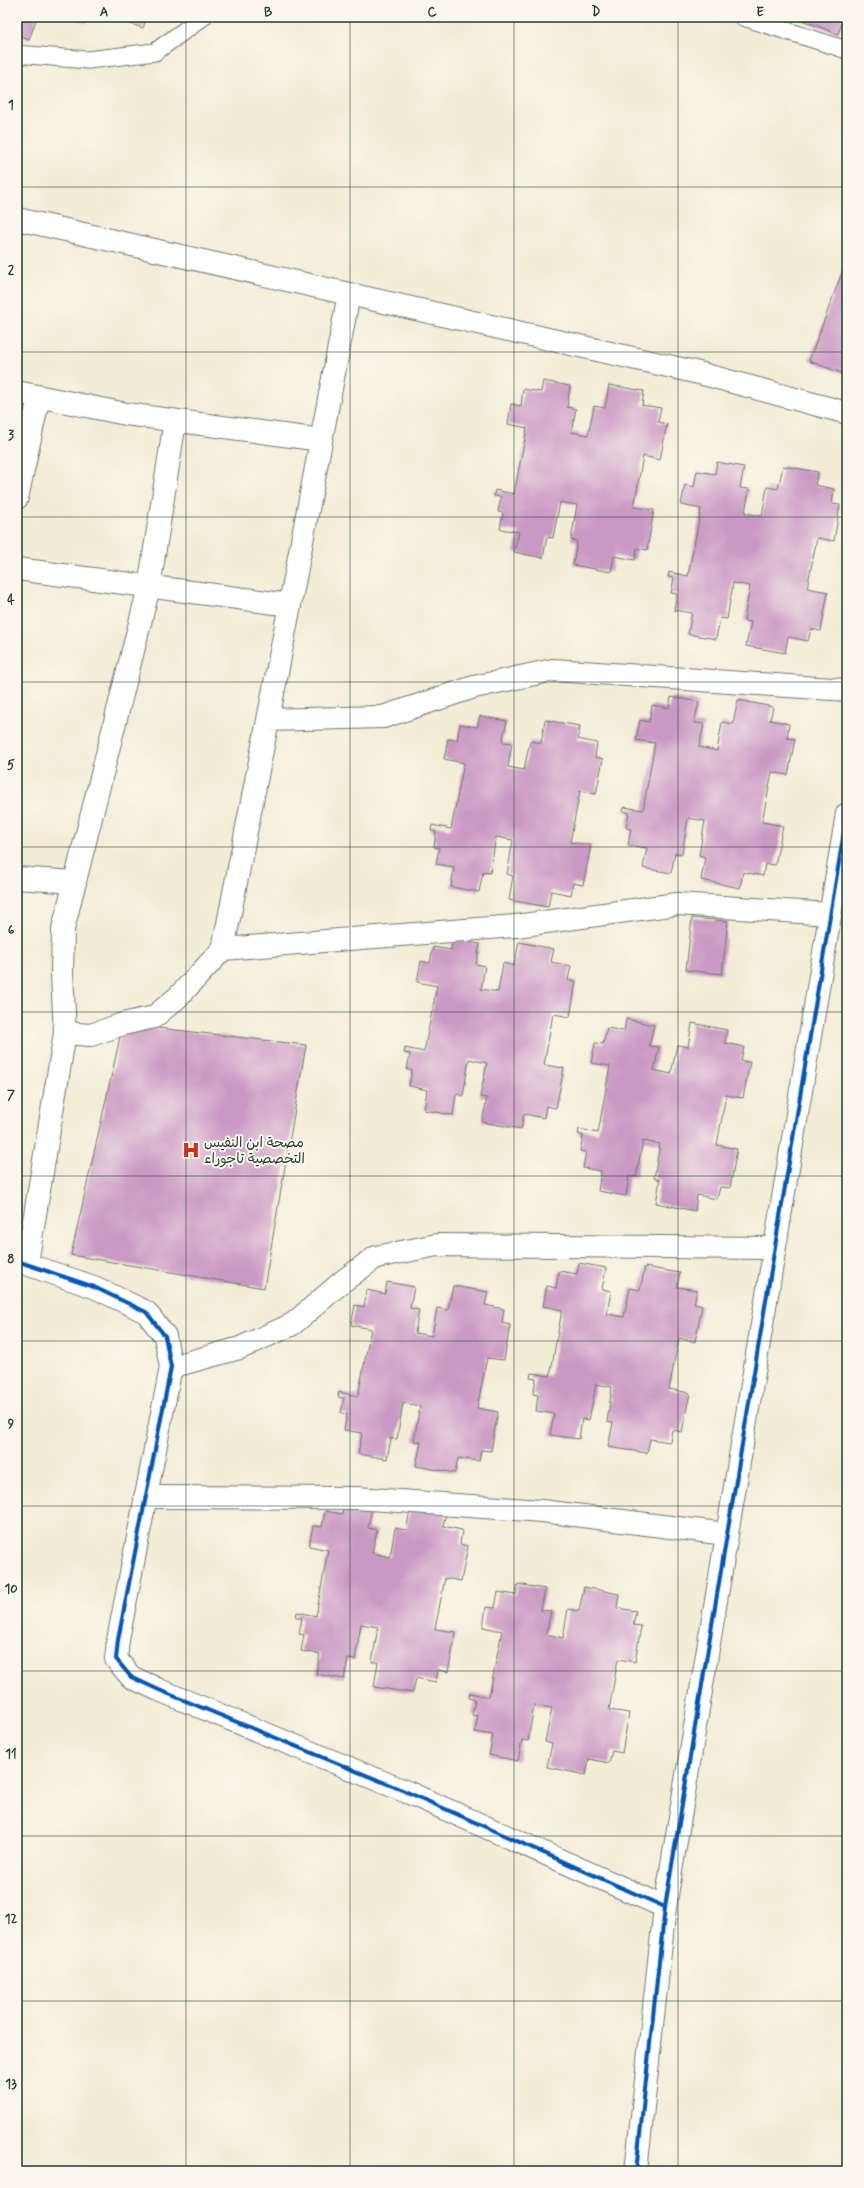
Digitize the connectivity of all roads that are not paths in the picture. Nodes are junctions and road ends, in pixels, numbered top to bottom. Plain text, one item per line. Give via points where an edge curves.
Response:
1 (204, 17) edge
2 (743, 17) edge
3 (847, 50) edge
4 (17, 54) edge
5 (17, 218) edge
6 (349, 294) junction
7 (17, 392) edge
8 (39, 396) junction
9 (847, 413) edge
10 (175, 421) junction
11 (321, 440) junction
12 (17, 498) edge
13 (17, 569) edge
14 (149, 587) junction
15 (290, 605) junction
16 (847, 690) edge
17 (268, 720) junction
18 (847, 814) edge
19 (17, 878) edge
20 (74, 882) junction
21 (830, 914) junction
22 (223, 949) junction
23 (65, 1033) junction
24 (774, 1248) junction
25 (22, 1262) edge
26 (171, 1367) junction
27 (145, 1497) junction
28 (726, 1534) junction
29 (665, 1907) junction
30 (636, 2171) edge

1 - 4 lane via 155,52 88,60
2 - 3 lane
5 - 6 street
6 - 9 street via 699,373
6 - 11 street
7 - 8 street
8 - 10 street
8 - 12 street
10 - 11 street
10 - 14 street
11 - 15 street
13 - 14 street
14 - 15 street
14 - 20 street
15 - 17 street
16 - 17 street via 553,670 474,686 383,717
17 - 22 street
18 - 21 street
19 - 20 street
20 - 23 street via 63,929
21 - 22 street via 678,904 516,926
21 - 24 street
22 - 23 street via 178,997 154,1017 91,1035
23 - 25 street
24 - 26 street via 437,1245 376,1257 343,1281 293,1324 240,1348
24 - 28 street
25 - 26 street via 94,1287 146,1312 165,1336
26 - 27 street
27 - 28 street via 356,1498 542,1511
27 - 29 street via 116,1659 131,1677 407,1792
28 - 29 street
29 - 30 street

